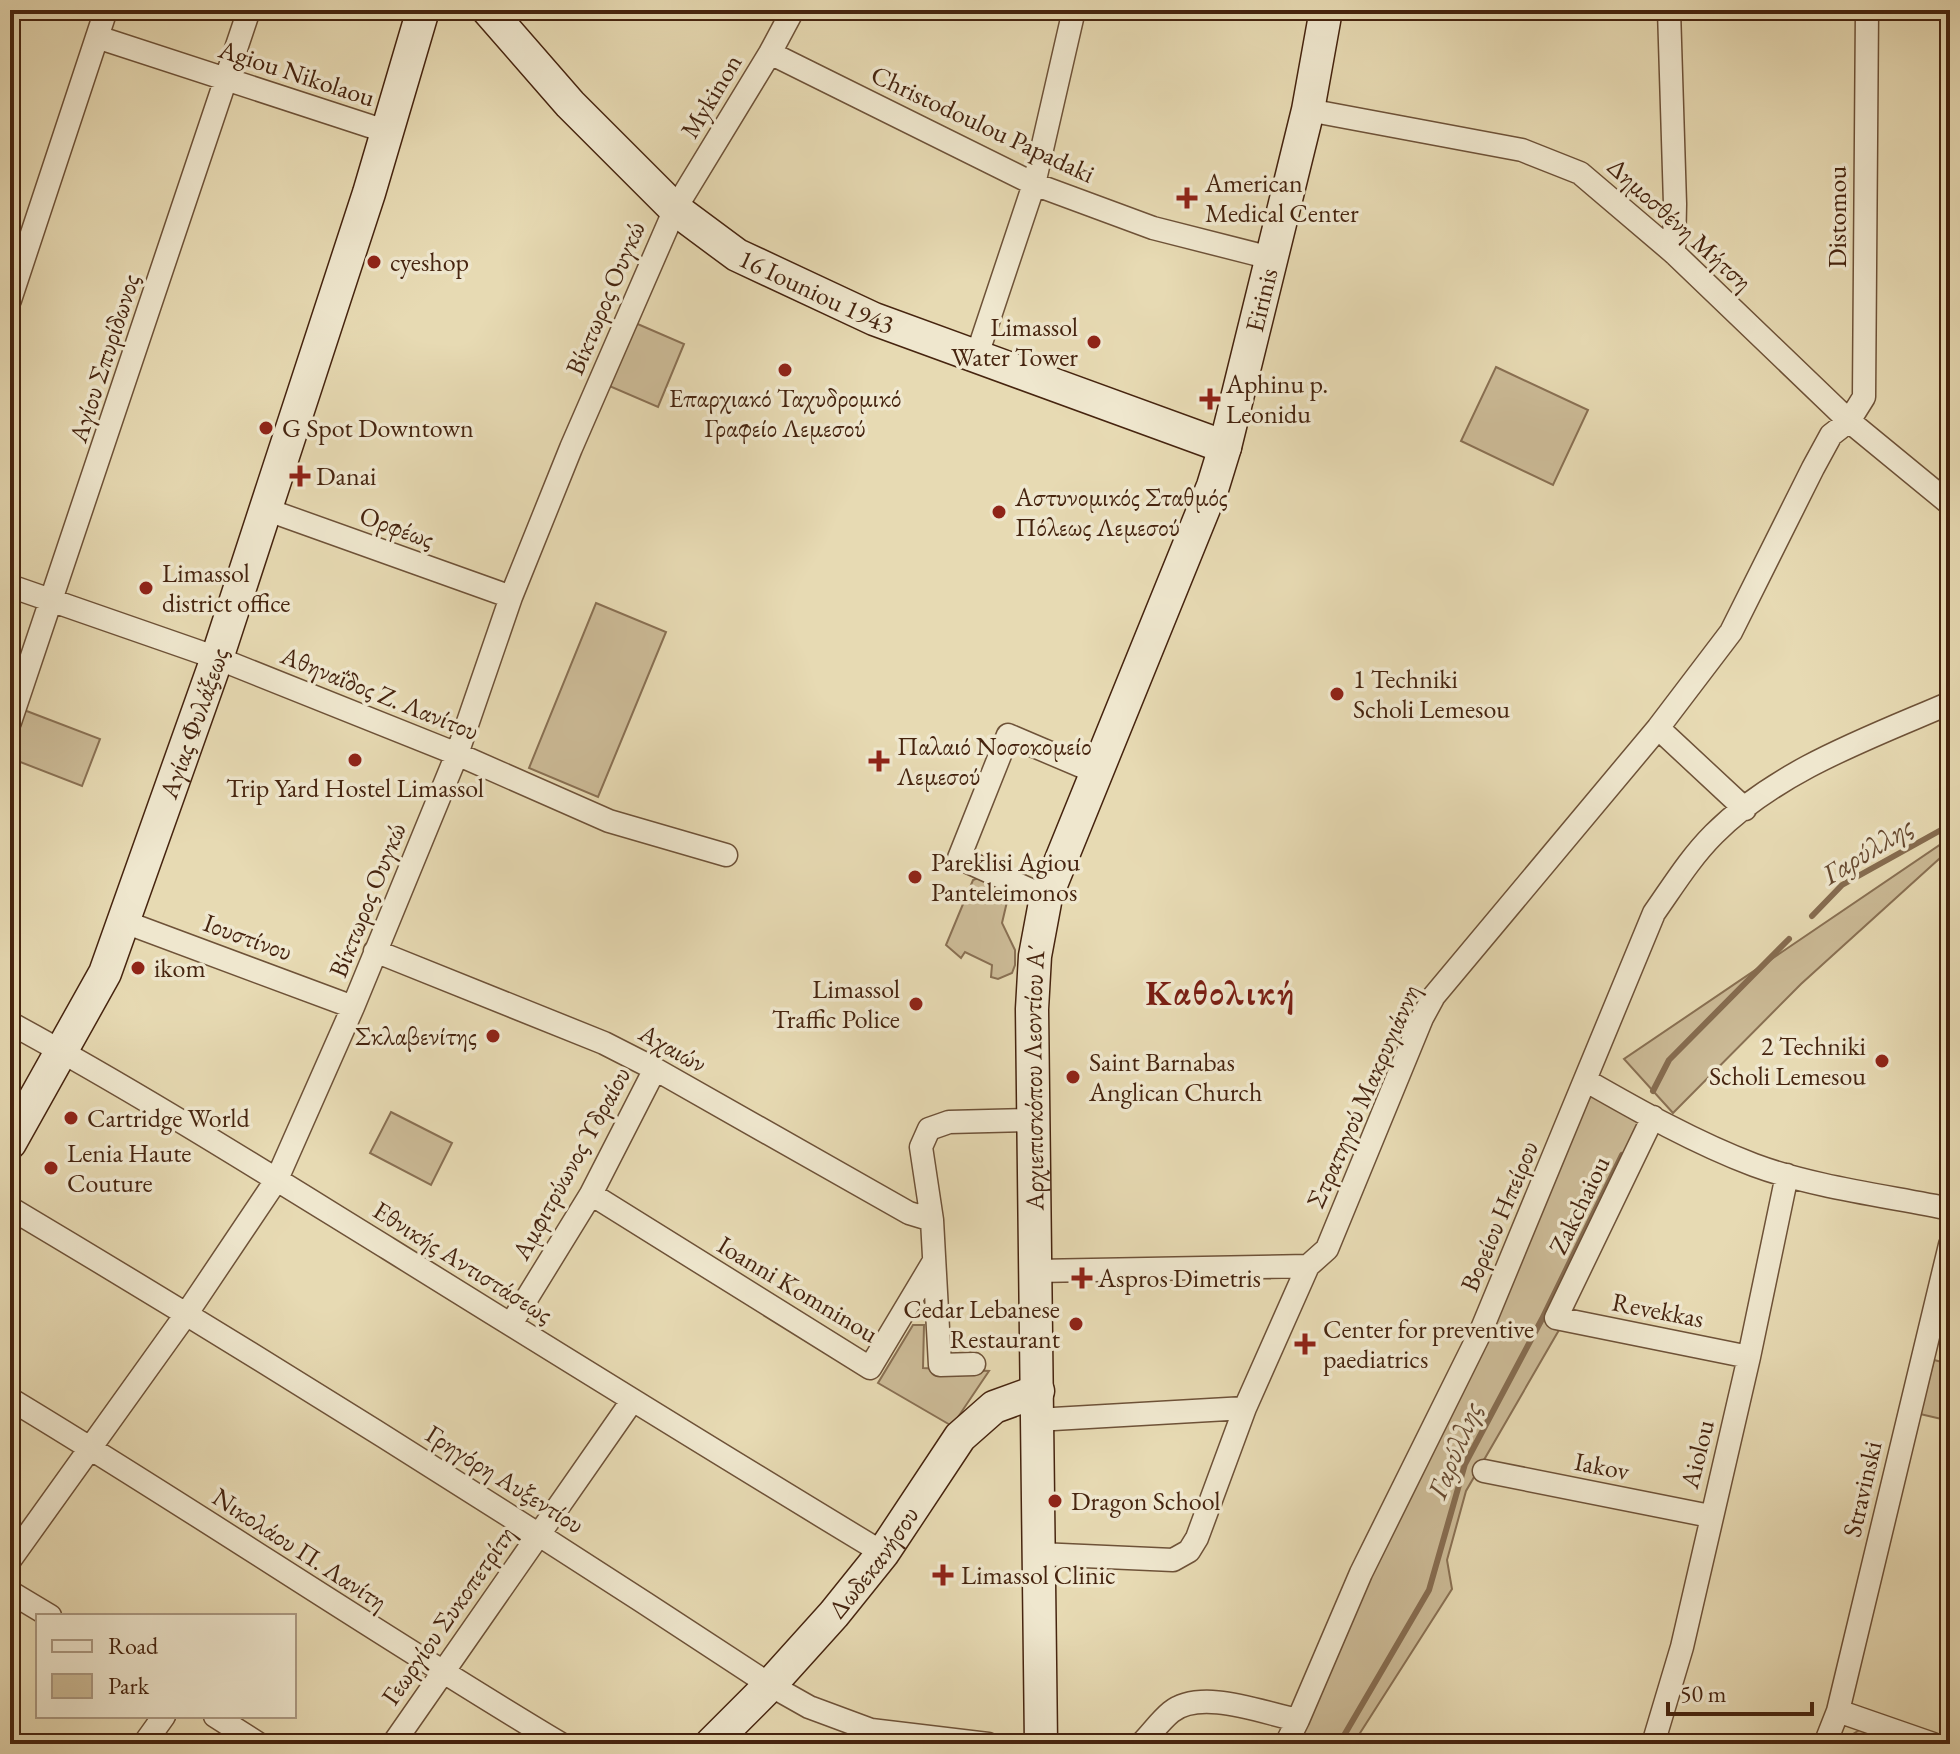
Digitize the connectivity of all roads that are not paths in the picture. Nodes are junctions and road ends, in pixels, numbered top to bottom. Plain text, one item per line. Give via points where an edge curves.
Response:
1 (106, 10) edge
2 (249, 10) edge
3 (423, 10) edge
4 (488, 10) edge
5 (793, 10) edge
6 (1074, 10) edge
7 (1326, 10) edge
8 (1669, 10) edge
9 (1867, 10) edge
10 (97, 37) junction
11 (770, 53) junction
12 (227, 79) junction
13 (1308, 110) junction
14 (388, 132) junction
15 (1034, 184) junction
16 (675, 209) junction
17 (1674, 253) junction
18 (1271, 258) junction
19 (10, 300) edge
20 (977, 355) junction
21 (1849, 421) junction
22 (1225, 447) junction
23 (1950, 504) edge
24 (265, 509) junction
25 (10, 586) edge
26 (511, 597) junction
27 (53, 601) junction
28 (217, 658) junction
29 (1950, 703) edge
30 (10, 722) edge
31 (1658, 728) junction
32 (457, 754) junction
33 (1095, 772) junction
34 (1745, 809) junction
35 (726, 855) dead end
36 (1046, 897) junction
37 (122, 921) junction
38 (375, 951) junction
39 (353, 1007) junction
40 (10, 1023) edge
41 (61, 1051) junction
42 (655, 1069) junction
43 (1585, 1080) junction
44 (1653, 1117) junction
45 (1033, 1120) junction
46 (10, 1143) edge
47 (1787, 1175) junction
48 (277, 1179) junction
49 (591, 1194) junction
50 (10, 1208) edge
51 (1950, 1209) edge
52 (932, 1220) junction
53 (1950, 1245) edge
54 (934, 1261) junction
55 (1308, 1266) junction
56 (1036, 1271) junction
57 (187, 1313) junction
58 (1556, 1318) joint
59 (511, 1324) junction
60 (1749, 1357) junction
61 (974, 1364) dead end
62 (10, 1399) edge
63 (632, 1401) junction
64 (1037, 1406) junction
65 (1245, 1408) junction
66 (90, 1448) junction
67 (1484, 1471) dead end
68 (1710, 1516) junction
69 (540, 1533) junction
70 (883, 1553) junction
71 (1039, 1554) junction
72 (10, 1560) edge
73 (10, 1592) edge
74 (47, 1614) edge
75 (441, 1672) junction
76 (770, 1685) junction
77 (1838, 1711) junction
78 (163, 1718) edge
79 (218, 1718) edge
80 (1298, 1720) junction
81 (144, 1744) edge
82 (259, 1744) edge
83 (393, 1744) edge
84 (561, 1744) edge
85 (711, 1744) edge
86 (988, 1744) edge
87 (1041, 1744) edge
88 (1141, 1744) edge
89 (1286, 1744) edge
90 (1653, 1744) edge
91 (1825, 1744) edge
92 (1933, 1744) edge

1 - 10 street
2 - 12 street, Αγίου Σπυρίδωνος
3 - 14 main road, Αγίας Φυλάξεως
4 - 16 main road, 16 Iouniou 1943 via 570,104
5 - 11 street, Mykinon
6 - 15 street
7 - 13 main road, Eirinis
8 - 17 street
9 - 21 street, Distomou via 1864,397
10 - 12 street, Agiou Nikolaou
10 - 19 street
11 - 15 street, Christodoulou Papadaki
11 - 16 street, Mykinon
12 - 14 street, Agiou Nikolaou
12 - 27 street, Αγίου Σπυρίδωνος
13 - 17 street, Δημοσθένη Μήτση via 1522,150 1580,173
13 - 18 main road, Eirinis
14 - 24 main road, Αγίας Φυλάξεως
15 - 18 street, Christodoulou Papadaki via 1153,228
15 - 20 street
16 - 20 main road, 16 Iouniou 1943 via 737,255 874,319
16 - 26 street, Βίκτωρος Ουγκώ
17 - 21 street, Δημοσθένη Μήτση
18 - 22 main road, Eirinis
20 - 22 main road, 16 Iouniou 1943
21 - 23 street, Δημοσθένη Μήτση
21 - 31 street, Στρατηγού Μακρυγιάννη via 1831,435 1731,632
22 - 33 main road, Αρχιεπισκόπου Λεοντίου Α΄
24 - 26 street, Ορφέως
24 - 28 main road, Αγίας Φυλάξεως
25 - 27 street, Αθηναΐδος Ζ. Λανίτου
26 - 32 street, Βίκτωρος Ουγκώ
27 - 28 street, Αθηναΐδος Ζ. Λανίτου
27 - 30 street, Αγίου Σπυρίδωνος
28 - 32 street, Αθηναΐδος Ζ. Λανίτου
28 - 37 main road, Αγίας Φυλάξεως
29 - 34 street, Βορείου Ηπείρου via 1828,756
31 - 34 street
31 - 55 street, Στρατηγού Μακρυγιάννη via 1434,996 1327,1249
32 - 35 street, Αθηναΐδος Ζ. Λανίτου via 609,821
32 - 38 street, Βίκτωρος Ουγκώ
33 - 36 main road, Αρχιεπισκόπου Λεοντίου Α΄
33 - 36 street via 1008,735 970,829 959,858
34 - 43 street, Βορείου Ηπείρου via 1690,861 1654,913
36 - 45 main road, Αρχιεπισκόπου Λεοντίου Α΄ via 1035,956
37 - 39 street, Ιουστίνου
37 - 41 main road, Αγίας Φυλάξεως via 105,973
38 - 39 street, Βίκτωρος Ουγκώ
38 - 42 street, Αχαιών via 595,1039
39 - 48 street, Βίκτωρος Ουγκώ
40 - 41 street, Εθνικής Αντιστάσεως
41 - 46 main road, Αγίας Φυλάξεως
41 - 48 street, Εθνικής Αντιστάσεως
42 - 49 street, Αμφιτρύωνος Υδραίου
42 - 52 street, Αχαιών via 909,1213
43 - 44 street
43 - 80 street, Βορείου Ηπείρου via 1481,1331 1361,1573
44 - 47 street via 1753,1165
44 - 58 street, Zakchaiou
45 - 52 street via 949,1122 929,1129 921,1147
45 - 56 main road, Αρχιεπισκόπου Λεοντίου Α΄
47 - 51 street
47 - 60 street, Aiolou
48 - 57 street, Βίκτωρος Ουγκώ
48 - 59 street, Εθνικής Αντιστάσεως
49 - 54 street, Ioanni Komninou via 870,1368
49 - 59 street, Αμφιτρύωνος Υδραίου
50 - 57 street, Γρηγόρη Αυξεντίου
52 - 54 street
53 - 77 street, Stravinski
54 - 61 street via 940,1365
55 - 56 street
55 - 65 street, Στρατηγού Μακρυγιάννη
56 - 64 main road, Αρχιεπισκόπου Λεοντίου Α΄
57 - 66 street, Βίκτωρος Ουγκώ
57 - 69 street, Γρηγόρη Αυξεντίου
58 - 60 street, Revekkas
59 - 63 street, Εθνικής Αντιστάσεως
60 - 68 street, Aiolou
62 - 66 street, Νικολάου Π. Λανίτη
63 - 69 street, Γεωργίου Συκοπετρίτη
63 - 70 street, Εθνικής Αντιστάσεως
64 - 65 street
64 - 70 main road, Δωδεκανήσου via 994,1407 960,1437
64 - 71 main road, Αρχιεπισκόπου Λεοντίου Α΄
65 - 71 street, Στρατηγού Μακρυγιάννη via 1197,1538 1180,1558
66 - 72 street, Βίκτωρος Ουγκώ
66 - 75 street, Νικολάου Π. Λανίτη
67 - 68 street, Iakov
68 - 90 street, Aiolou via 1682,1647
69 - 75 street, Γεωργίου Συκοπετρίτη
69 - 76 street, Γρηγόρη Αυξεντίου
70 - 76 main road, Δωδεκανήσου
71 - 87 main road, Αρχιεπισκόπου Λεοντίου Α΄
73 - 74 street
75 - 83 street, Γεωργίου Συκοπετρίτη
75 - 84 street, Νικολάου Π. Λανίτη
76 - 85 main road, Δωδεκανήσου
76 - 86 street, Γρηγόρη Αυξεντίου via 809,1707 871,1730
77 - 91 street, Stravinski
77 - 92 street
78 - 81 street
79 - 82 street
80 - 88 street via 1196,1701 1173,1711
80 - 89 street, Βορείου Ηπείρου

